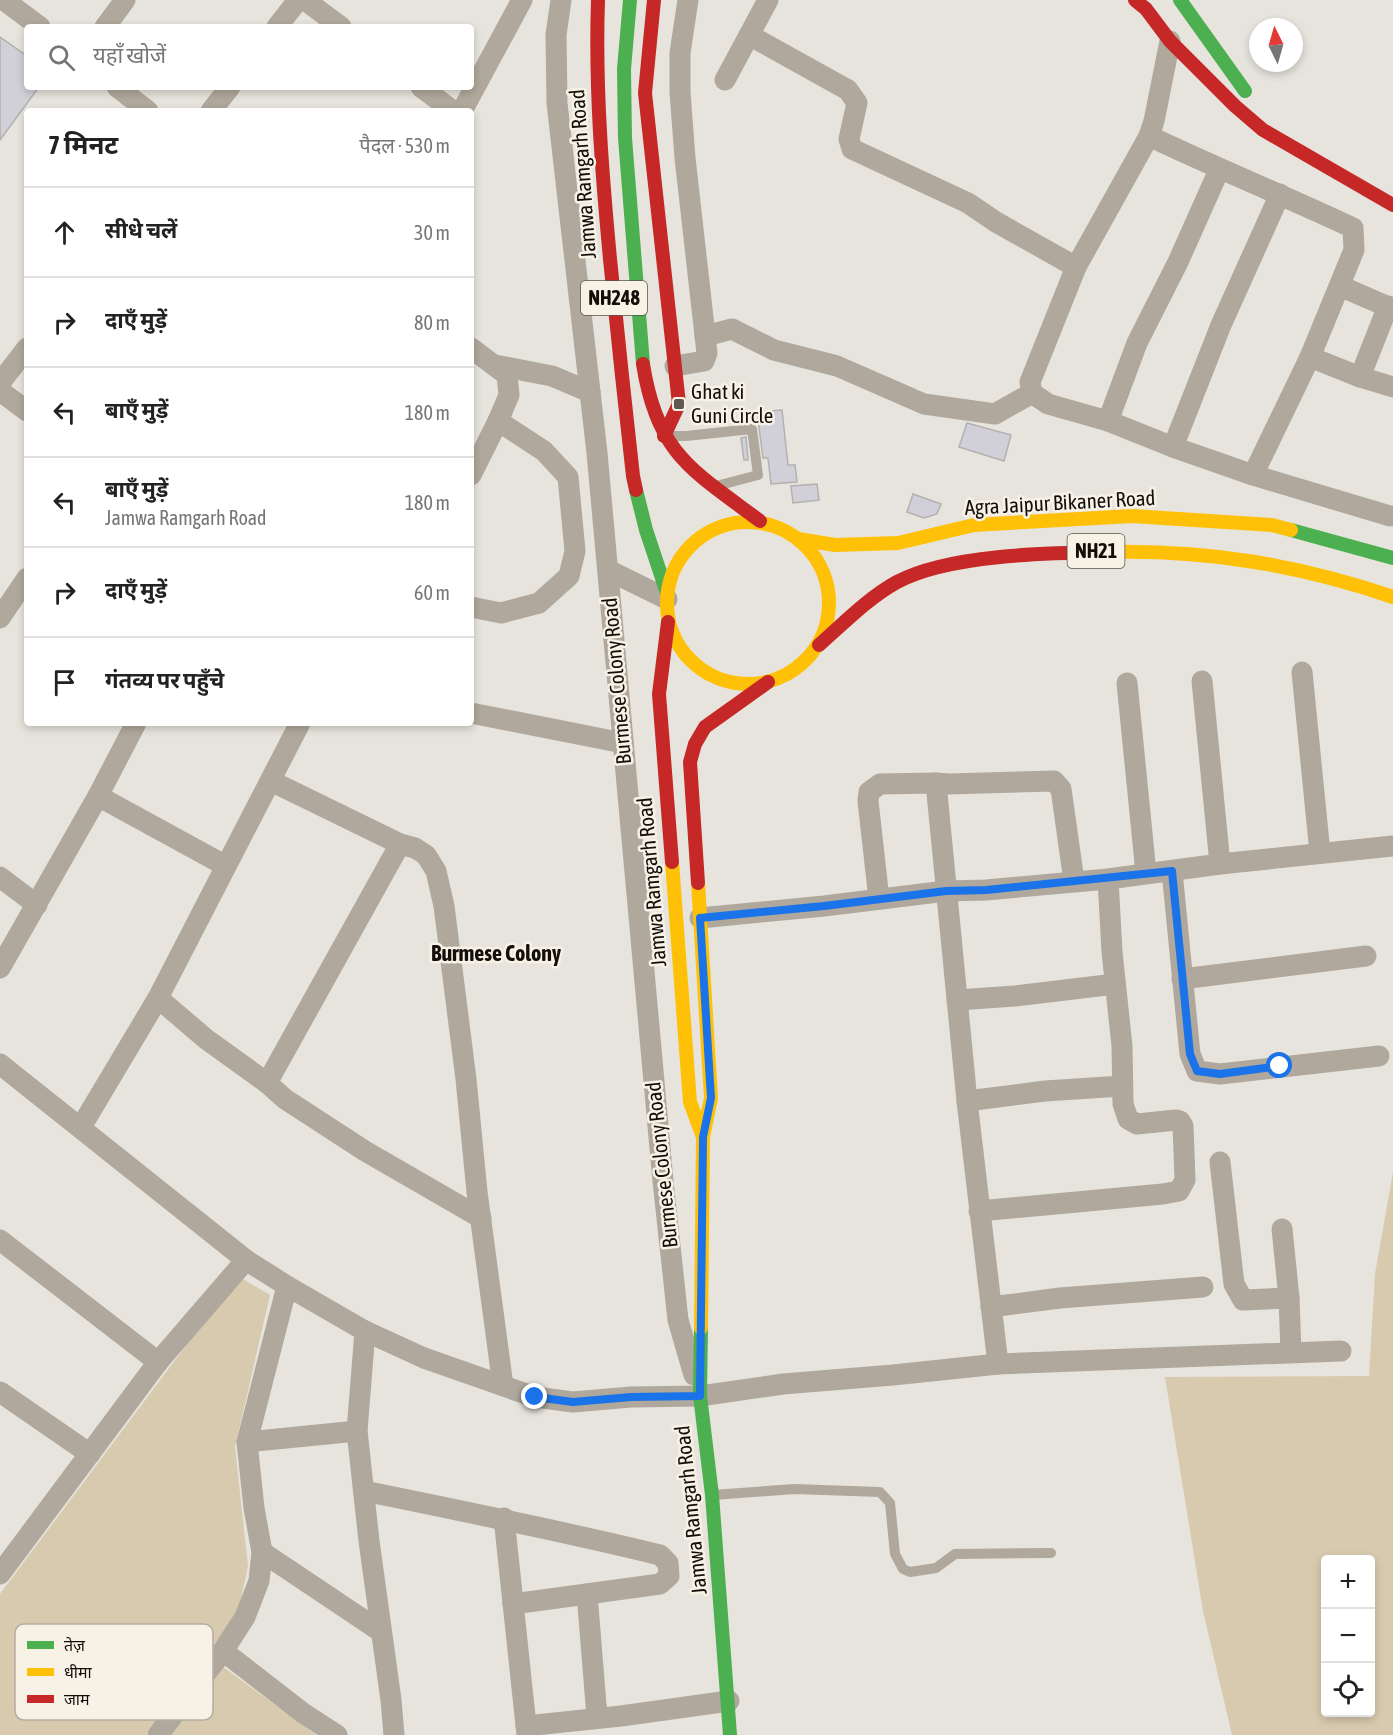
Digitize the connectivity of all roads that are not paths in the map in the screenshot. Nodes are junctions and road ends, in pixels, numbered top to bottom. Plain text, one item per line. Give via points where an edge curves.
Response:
1 (4, 0) edge
2 (125, 0) edge
3 (298, 0) edge
4 (305, 0) edge
5 (522, 0) edge
6 (561, 0) edge
7 (598, 0) edge
8 (630, 0) edge
9 (654, 0) edge
10 (688, 0) edge
11 (768, 0) edge
12 (1135, 0) edge
13 (1158, 0) edge
14 (1180, 0) edge
15 (1146, 9) junction
16 (36, 24) edge
17 (107, 24) edge
18 (279, 24) edge
19 (337, 24) edge
20 (749, 35) junction
21 (1170, 41) junction
22 (1228, 67) junction
23 (725, 80) dead end
24 (1212, 82) junction
25 (474, 89) edge
26 (121, 90) edge
27 (228, 90) edge
28 (425, 90) edge
29 (473, 90) edge
30 (1259, 103) dead end
31 (144, 108) edge
32 (213, 108) edge
33 (449, 108) edge
34 (464, 108) edge
35 (1149, 136) junction
36 (1219, 170) junction
37 (1280, 194) junction
38 (1393, 205) edge
39 (1076, 267) junction
40 (1340, 286) junction
41 (1390, 308) edge
42 (705, 336) junction
43 (474, 350) edge
44 (24, 352) edge
45 (1310, 357) junction
46 (495, 365) junction
47 (675, 366) junction
48 (1360, 377) junction
49 (0, 383) edge
50 (1393, 387) edge
51 (0, 391) edge
52 (590, 392) junction
53 (1032, 393) junction
54 (24, 409) edge
55 (498, 421) junction
56 (1108, 421) junction
57 (664, 436) junction
58 (1173, 447) junction
59 (474, 469) edge
60 (1253, 475) junction
61 (715, 486) junction
62 (1390, 516) dead end
63 (760, 521) junction
64 (798, 539) junction
65 (1393, 558) edge
66 (608, 570) junction
67 (24, 582) edge
68 (667, 595) junction
69 (1393, 597) edge
70 (474, 608) edge
71 (0, 618) edge
72 (668, 622) junction
73 (819, 645) junction
74 (1302, 672) dead end
75 (1202, 681) dead end
76 (768, 682) junction
77 (1127, 683) dead end
78 (474, 714) edge
79 (134, 726) edge
80 (298, 726) edge
81 (622, 743) junction
82 (271, 781) junction
83 (936, 783) junction
84 (98, 796) junction
85 (400, 844) junction
86 (1393, 846) edge
87 (1320, 853) junction
88 (1220, 864) junction
89 (226, 866) junction
90 (1172, 871) junction
91 (1146, 873) junction
92 (0, 877) edge
93 (1108, 879) junction
94 (1074, 881) junction
95 (946, 891) junction
96 (879, 899) junction
97 (37, 905) junction
98 (700, 918) junction
99 (1366, 956) dead end
100 (0, 968) edge
101 (1182, 979) junction
102 (1115, 984) junction
103 (158, 998) junction
104 (957, 1000) junction
105 (1379, 1056) dead end
106 (0, 1064) edge
107 (267, 1083) junction
108 (1122, 1086) junction
109 (967, 1101) junction
110 (81, 1127) junction
111 (703, 1137) junction
112 (1220, 1162) dead end
113 (979, 1211) junction
114 (481, 1218) junction
115 (1282, 1229) dead end
116 (0, 1240) edge
117 (246, 1260) junction
118 (287, 1286) junction
119 (1203, 1287) dead end
120 (1289, 1298) junction
121 (991, 1307) junction
122 (365, 1331) junction
123 (1341, 1351) dead end
124 (1291, 1352) junction
125 (158, 1362) junction
126 (998, 1364) junction
127 (503, 1386) junction
128 (0, 1392) edge
129 (700, 1396) junction
130 (357, 1431) junction
131 (247, 1442) junction
132 (90, 1454) junction
133 (364, 1491) junction
134 (712, 1495) junction
135 (504, 1518) junction
136 (262, 1552) junction
137 (1051, 1553) dead end
138 (0, 1574) edge
139 (587, 1594) junction
140 (513, 1604) junction
141 (380, 1631) junction
142 (223, 1651) junction
143 (213, 1664) edge
144 (729, 1701) junction
145 (597, 1717) junction
146 (170, 1720) edge
147 (526, 1730) edge
148 (158, 1735) edge
149 (337, 1735) edge
150 (394, 1735) edge
151 (730, 1735) edge

1 - 16 street
2 - 17 street
3 - 18 street
4 - 19 street
5 - 25 street
6 - 52 street, Burmese Colony Road via 556,35 557,104
7 - 68 main road, Jamwa Ramgarh Road / NH248 via 596,51 602,164 630,453 646,530
8 - 57 main road, NH248 via 625,59 626,152 642,345 650,397
9 - 47 main road via 645,93
10 - 42 street via 680,53 680,92
11 - 20 street
12 - 15 main road
13 - 15 main road
14 - 22 main road
15 - 21 main road
20 - 23 street
20 - 39 street via 848,90 856,103 849,139 852,148 968,203
21 - 24 main road
21 - 35 street
22 - 24 main road
22 - 30 main road
24 - 38 main road via 1263,130
26 - 31 street
27 - 32 street
28 - 33 street
29 - 34 street
35 - 36 street
35 - 39 street
36 - 37 street
36 - 56 street via 1137,343
37 - 40 street via 1353,228 1354,250
37 - 58 street via 1221,325
39 - 53 street via 1030,382
40 - 41 street
40 - 45 street
41 - 48 street
42 - 47 street via 704,361
42 - 53 street via 732,328 774,350 837,366 924,404 995,414
43 - 46 street
44 - 49 street
45 - 48 street
45 - 60 street
46 - 52 street via 552,376
46 - 55 street via 507,375 509,395
47 - 57 main road via 679,404
48 - 50 street
51 - 54 street
52 - 66 street, Burmese Colony Road
53 - 56 street via 1048,404
55 - 59 street
55 - 70 street via 544,451 568,477 575,551 569,576 539,603 501,613
56 - 58 street
57 - 61 main road, NH248 via 680,458
57 - 61 lane via 752,429 758,475
58 - 60 street
60 - 62 street
61 - 63 main road, NH248
63 - 64 main road, NH21
63 - 68 main road, NH21 via 728,525 699,536 677,560
64 - 65 main road, Agra Jaipur Bikaner Road / NH21 via 835,544 898,543 974,525 1132,516 1272,525
64 - 73 main road, NH21 via 814,554 828,583 829,615
66 - 68 street
66 - 81 street, Burmese Colony Road
67 - 71 street
68 - 72 main road, NH21
69 - 73 main road, NH21 via 1306,569 1233,558 1152,550 1003,558 908,577 871,599
72 - 76 main road, NH21 via 679,653 705,675 733,684
72 - 111 main road, Jamwa Ramgarh Road via 659,694 663,756 690,1102
73 - 76 main road, NH21 via 797,669
74 - 87 street
75 - 88 street
76 - 98 main road, Jamwa Ramgarh Road via 705,727 695,744 690,762
77 - 91 street
78 - 81 street
79 - 84 street
80 - 82 street
81 - 129 street, Burmese Colony Road via 678,1320
82 - 85 street
82 - 89 street
83 - 94 street via 1054,781 1061,789
83 - 95 street
83 - 96 street via 880,784 869,792
84 - 89 street
84 - 97 street
85 - 107 street
85 - 114 street via 426,855 436,871 444,906
86 - 87 street
87 - 88 street
88 - 90 street
89 - 103 street
90 - 91 street
90 - 101 street
91 - 93 street
92 - 97 street
93 - 94 street
93 - 102 street
94 - 95 street
95 - 96 street
95 - 104 street
96 - 98 street
97 - 100 street
98 - 111 main road, Jamwa Ramgarh Road via 711,1098
99 - 101 street
101 - 105 street via 1190,1054 1197,1071 1220,1074
102 - 104 street
102 - 108 street
103 - 107 street
103 - 110 street
104 - 109 street
106 - 110 street
107 - 114 street via 365,1151
108 - 109 street
108 - 113 street via 1128,1119 1137,1124 1176,1120 1183,1126 1185,1180 1179,1191
109 - 113 street
110 - 117 street
111 - 129 main road, Jamwa Ramgarh Road
112 - 120 street via 1234,1284 1242,1300
113 - 121 street
114 - 127 street
115 - 120 street
116 - 125 street
117 - 118 street
117 - 125 street
118 - 122 street
118 - 131 street
119 - 121 street
120 - 124 street
121 - 126 street
122 - 127 street via 424,1358
122 - 130 street
123 - 124 street
124 - 126 street
125 - 132 street
126 - 129 street via 783,1384
127 - 129 street via 535,1397 573,1402
128 - 132 street
129 - 134 main road, Jamwa Ramgarh Road
130 - 131 street
130 - 133 street
131 - 136 street
132 - 138 street
133 - 135 street
133 - 141 street
134 - 137 lane via 794,1489 880,1492 890,1503 895,1554 903,1569 910,1572 936,1568 955,1554
134 - 144 main road, Jamwa Ramgarh Road
135 - 139 street via 660,1555 668,1563 669,1576 660,1584
135 - 140 street
136 - 141 street
136 - 142 street via 259,1581 245,1617
139 - 140 street
139 - 145 street
140 - 147 street
141 - 150 street
142 - 143 street
142 - 149 street
144 - 145 street
144 - 151 main road, Jamwa Ramgarh Road
145 - 147 street
146 - 148 street

